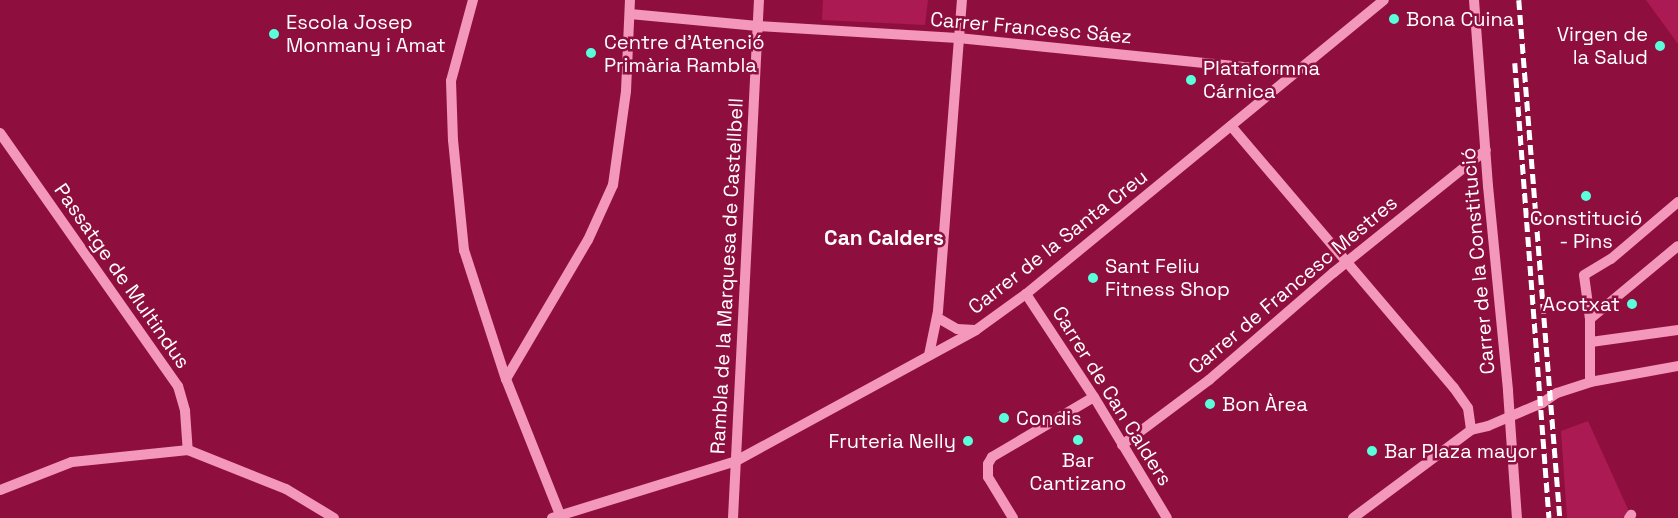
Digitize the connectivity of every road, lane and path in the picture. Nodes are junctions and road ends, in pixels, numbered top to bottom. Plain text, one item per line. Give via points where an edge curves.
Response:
1 (473, 0) edge
2 (630, 0) edge
3 (759, 0) edge
4 (962, 0) edge
5 (1384, 0) edge
6 (1474, 0) edge
7 (630, 14) junction
8 (757, 26) junction
9 (958, 38) junction
10 (1300, 69) junction
11 (1231, 126) junction
12 (0, 133) edge
13 (1486, 150) junction
14 (1678, 202) edge
15 (1678, 246) edge
16 (1348, 263) junction
17 (1026, 294) junction
18 (938, 318) junction
19 (1590, 319) junction
20 (976, 330) junction
21 (1678, 330) edge
22 (1590, 342) junction
23 (929, 355) junction
24 (1678, 366) edge
25 (506, 379) junction
26 (1590, 382) junction
27 (1094, 397) junction
28 (1471, 430) junction
29 (1122, 445) junction
30 (188, 450) junction
31 (736, 460) junction
32 (0, 490) edge
33 (556, 517) edge
34 (334, 518) edge
35 (733, 518) edge
36 (1013, 518) edge
37 (1167, 518) edge
38 (1353, 518) edge
39 (1516, 518) edge

1 - 25 street via 451,81 453,140 464,250
2 - 7 street
3 - 8 street, Rambla de la Marquesa de Castellbell
4 - 9 street
5 - 10 street, Carrer de la Santa Creu
6 - 13 street, Carrer de la Constitució
7 - 8 street, Carrer Francesc Sáez
7 - 25 street via 626,91 613,185 588,240
8 - 9 street, Carrer Francesc Sáez
8 - 31 street, Rambla de la Marquesa de Castellbell
9 - 10 street, Carrer Francesc Sáez via 1263,69
9 - 18 street
10 - 11 street, Carrer de la Santa Creu
11 - 16 street
11 - 17 street, Carrer de la Santa Creu
12 - 30 street, Passatge de Multindus via 178,386 185,411
13 - 16 street, Carrer de Francesc Mestres
13 - 39 street, Carrer de la Constitució, bridge
14 - 19 street via 1611,259 1584,275
15 - 19 street
16 - 28 street via 1454,388 1468,408
16 - 29 street, Carrer de Francesc Mestres via 1209,380
17 - 20 street, Carrer de la Santa Creu
17 - 27 street, Carrer de Can Calders
18 - 20 street via 957,329
18 - 23 street
19 - 22 street
20 - 23 street, Carrer de la Santa Creu
21 - 22 street
22 - 26 street
23 - 31 street, Carrer de la Santa Creu
24 - 26 street
25 - 33 street
26 - 28 street
27 - 29 street, Carrer de Can Calders
27 - 36 street via 984,464
28 - 38 street
29 - 37 street, Carrer de Can Calders
30 - 32 street via 72,462
30 - 34 street via 286,489
31 - 33 street, Carrer de la Santa Creu
31 - 35 street, Rambla de la Marquesa de Castellbell

